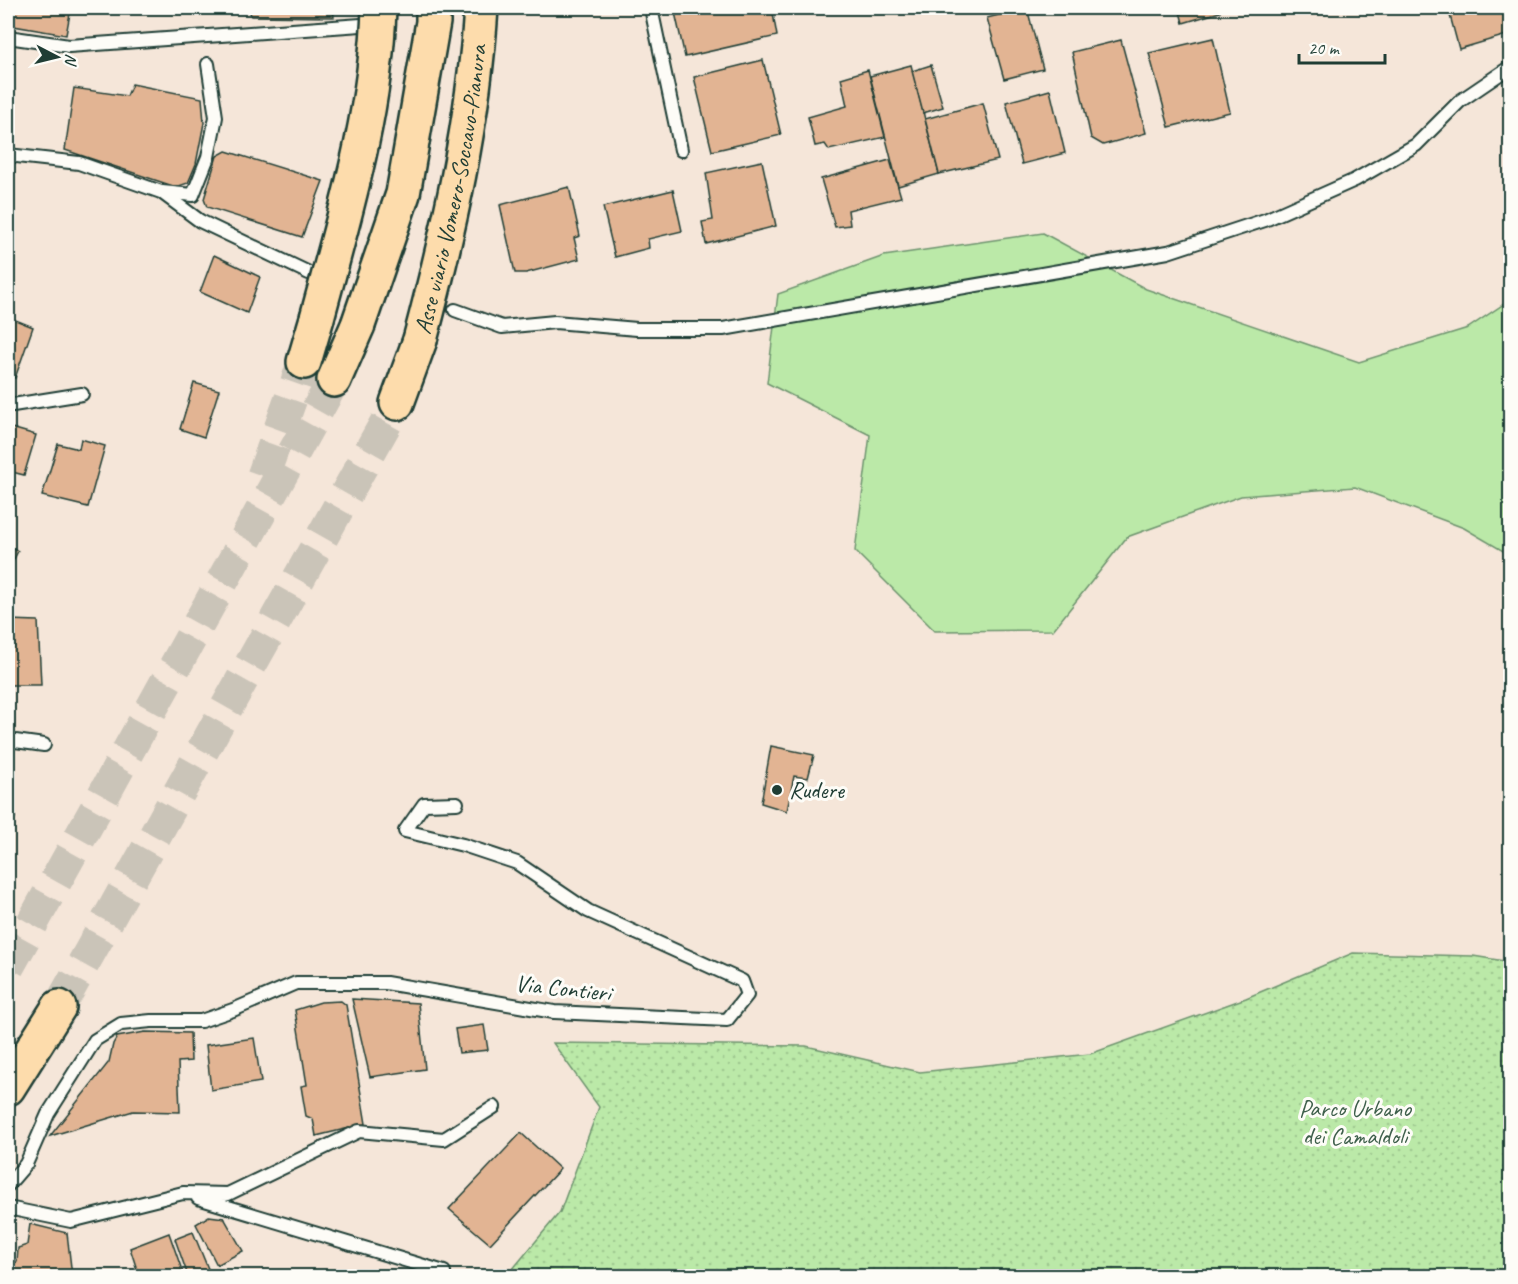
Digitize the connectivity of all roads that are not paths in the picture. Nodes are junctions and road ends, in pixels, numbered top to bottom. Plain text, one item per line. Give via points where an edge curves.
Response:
1 (433, 8) edge
2 (481, 8) edge
3 (651, 8) edge
4 (370, 16) edge
5 (8, 37) edge
6 (208, 64) dead end
7 (1510, 67) edge
8 (681, 150) dead end
9 (8, 155) edge
10 (161, 192) junction
11 (309, 273) dead end
12 (456, 310) dead end
13 (304, 362) tunnel mouth
14 (334, 380) tunnel mouth
15 (82, 394) dead end
16 (8, 403) edge
17 (397, 403) tunnel mouth
18 (8, 740) edge
19 (44, 745) dead end
20 (458, 803) dead end
21 (59, 1007) tunnel mouth
22 (8, 1088) edge
23 (494, 1107) dead end
24 (8, 1185) edge
25 (183, 1194) junction
26 (8, 1208) edge
27 (440, 1276) edge

1 - 14 highway, Asse viario Vomero-Soccavo-Pianura, bridge via 403,194 358,326
2 - 17 highway, Asse viario Vomero-Soccavo-Pianura, bridge via 477,75 449,229 420,340
3 - 8 lane
4 - 5 lane via 69,46
4 - 13 highway, bridge via 378,42 354,180
6 - 10 lane via 216,117 208,157 193,195
7 - 12 lane via 1460,101 1416,145 1355,180 1265,220 1168,252 723,329 637,329 555,322 502,327
9 - 10 lane via 80,164
10 - 11 lane via 200,221
15 - 16 lane
18 - 19 lane
20 - 24 lane, Via Contieri via 424,804 405,831 517,863 588,911 742,981 747,995 727,1020 554,1012 386,983 296,983 201,1021 122,1024 95,1040 48,1114 26,1164
21 - 22 highway
23 - 25 lane via 444,1139 358,1131 228,1194
25 - 26 lane via 71,1221
25 - 27 lane via 444,1272

